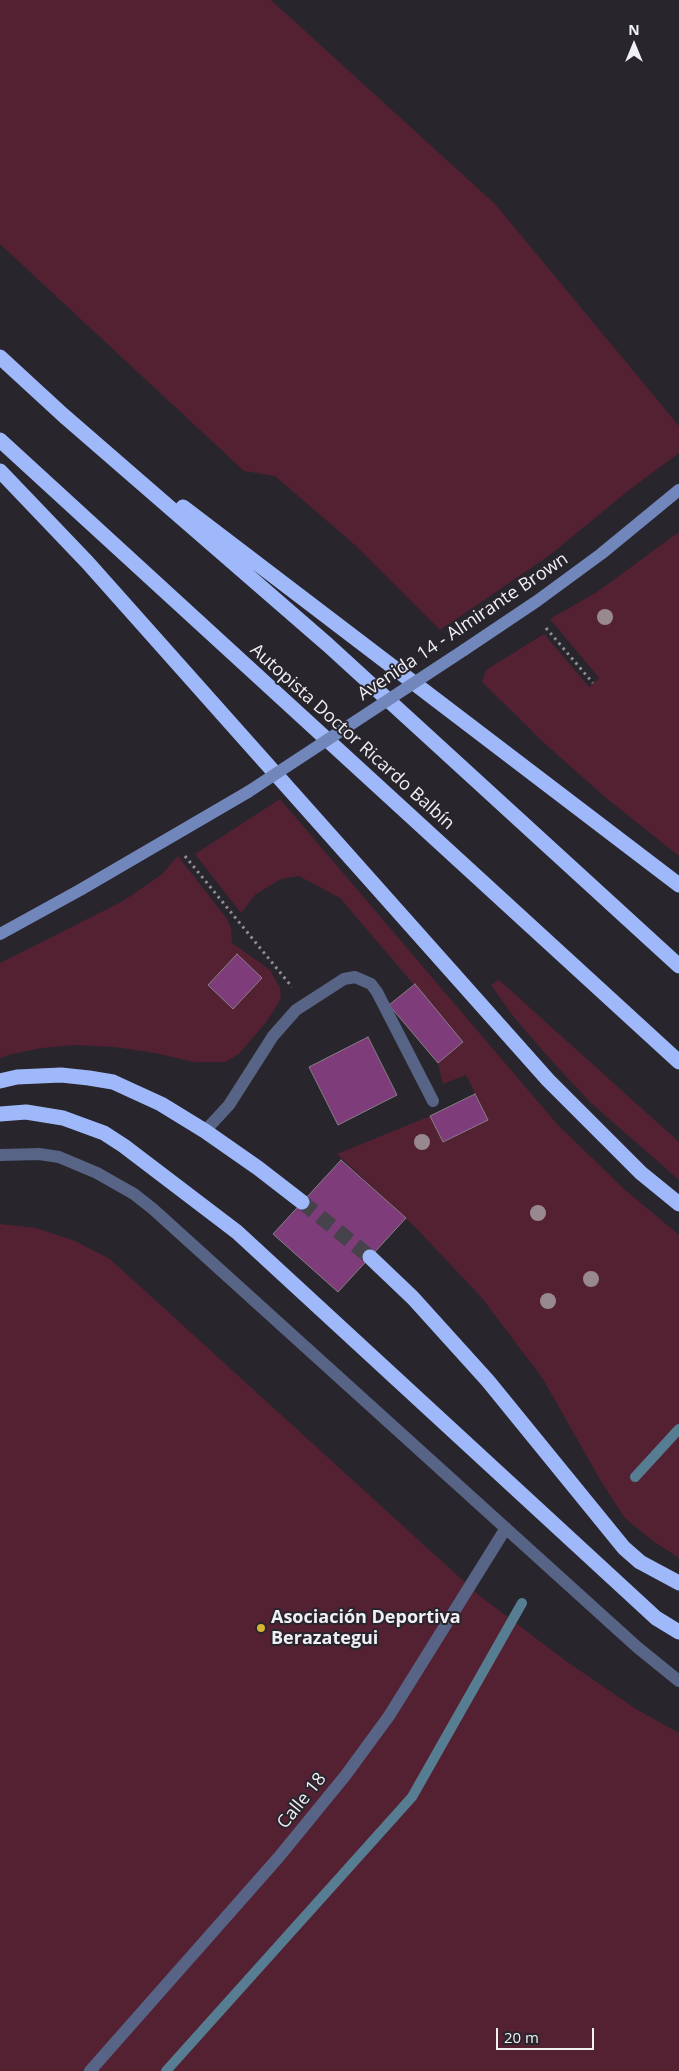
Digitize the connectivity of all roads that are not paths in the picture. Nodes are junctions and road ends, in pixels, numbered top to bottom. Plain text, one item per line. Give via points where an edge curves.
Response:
1 (0, 357) edge
2 (63, 415) junction
3 (0, 440) edge
4 (0, 471) edge
5 (679, 490) edge
6 (679, 885) edge
7 (0, 934) edge
8 (679, 966) edge
9 (679, 1062) edge
10 (0, 1082) edge
11 (433, 1101) dead end
12 (0, 1114) edge
13 (205, 1131) junction
14 (0, 1156) edge
15 (302, 1202) tunnel mouth
16 (679, 1204) edge
17 (370, 1257) tunnel mouth
18 (506, 1528) junction
19 (679, 1583) edge
20 (679, 1632) edge
21 (679, 1681) edge
22 (90, 2071) edge

1 - 2 highway
2 - 6 highway
2 - 8 highway via 328,645
3 - 9 highway, Autopista Doctor Ricardo Balbín
4 - 16 highway via 88,563 548,1080 641,1173
5 - 7 main road, Avenida 14 - Almirante Brown, bridge via 537,601 248,792
10 - 13 highway via 17,1077 61,1075 113,1082 160,1104
11 - 13 street via 377,992 370,984 355,977 344,979 296,1010 273,1036 238,1092
12 - 20 highway via 26,1112 63,1118 104,1133 237,1232 656,1618
13 - 15 highway
14 - 18 street via 39,1154 59,1157 97,1172 134,1194
17 - 19 highway via 413,1298 488,1381 624,1548 640,1562
18 - 21 street
18 - 22 street, Calle 18 via 389,1716 345,1776 278,1858

